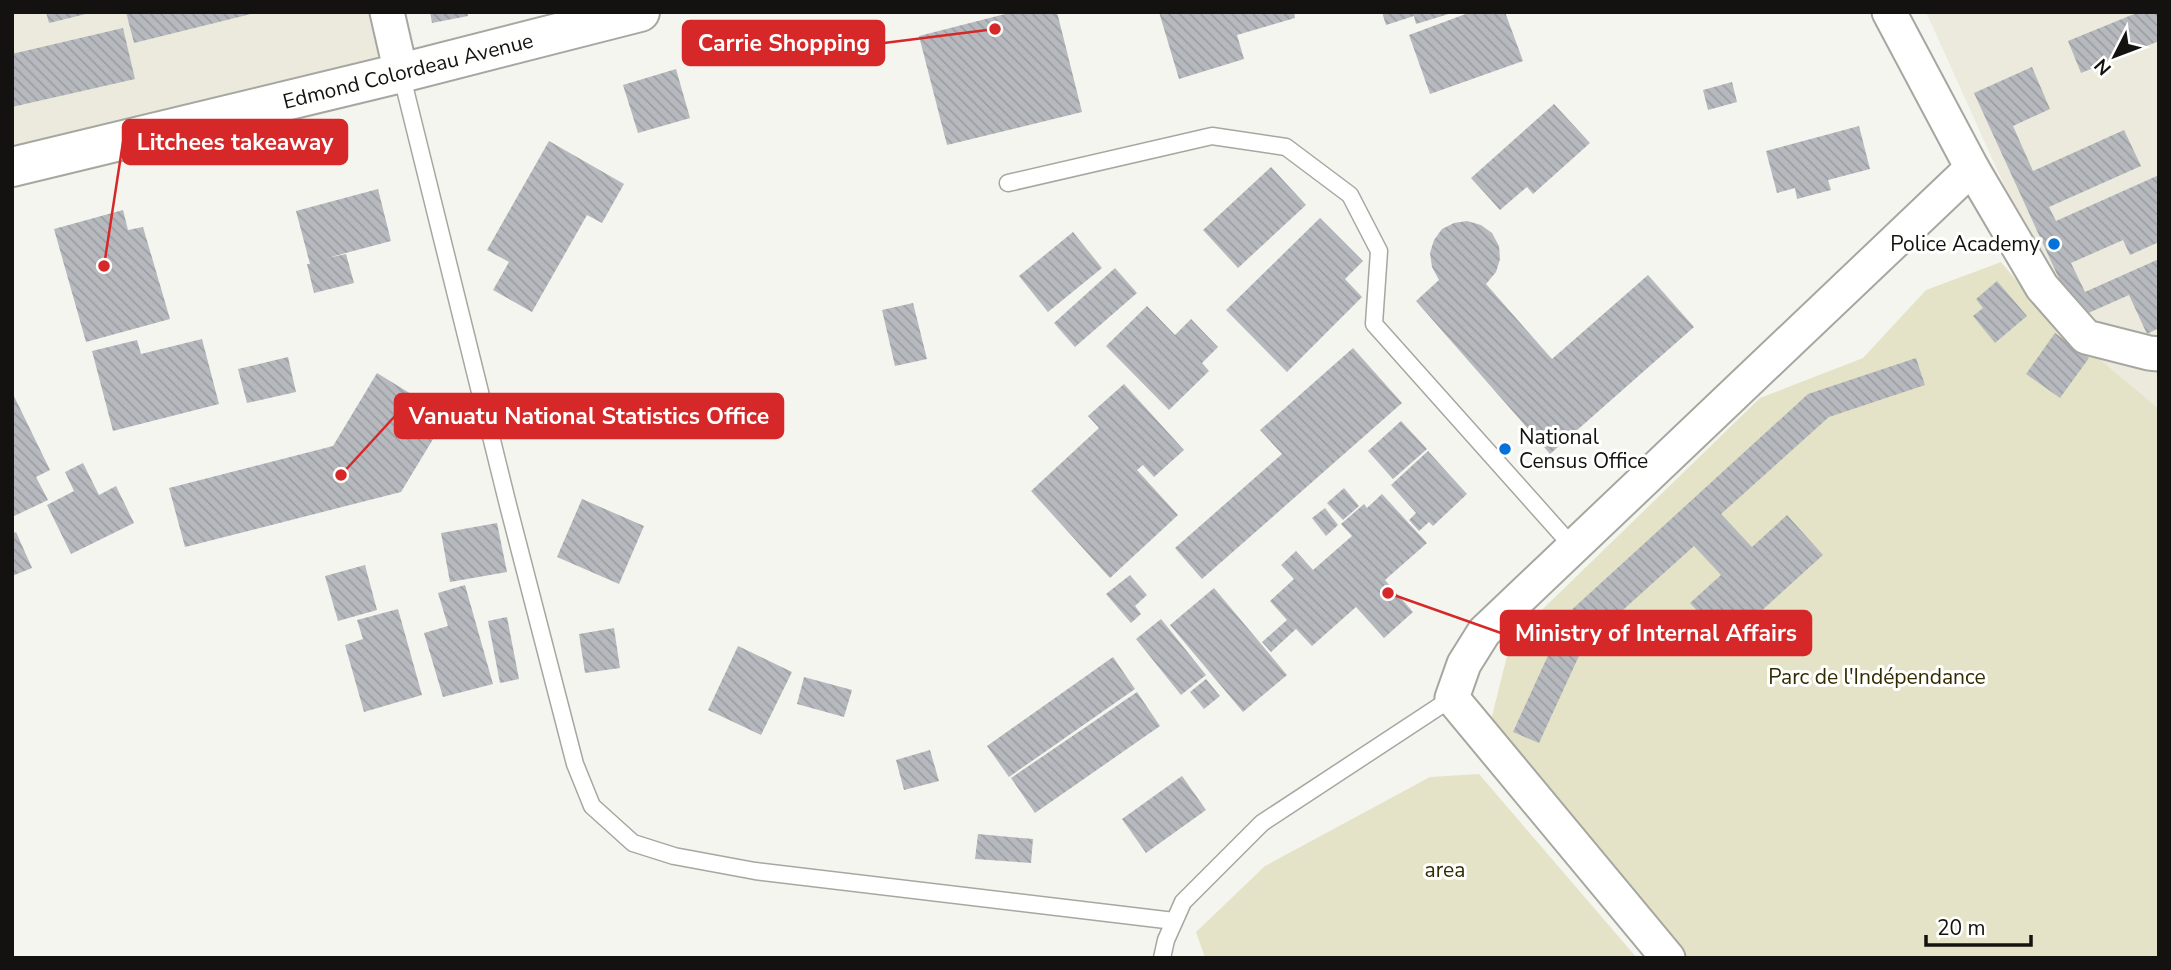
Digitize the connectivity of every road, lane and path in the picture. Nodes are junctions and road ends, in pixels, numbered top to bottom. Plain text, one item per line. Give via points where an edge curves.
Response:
1 (387, 12) edge
2 (640, 12) edge
3 (1889, 12) edge
4 (401, 73) junction
5 (12, 167) edge
6 (1972, 168) junction
7 (1008, 183) dead end
8 (2159, 354) edge
9 (1573, 547) junction
10 (1452, 698) junction
11 (1174, 921) junction
12 (1162, 958) edge
13 (1668, 958) edge

1 - 4 street
2 - 4 street, Edmond Colordeau Avenue
3 - 6 street
4 - 5 street, Edmond Colordeau Avenue
4 - 11 lane via 575,764 592,806 633,843 674,856 755,871
6 - 8 street via 2042,287 2087,337
6 - 9 street
7 - 9 lane via 1212,136 1286,147 1350,195 1356,206 1378,251 1374,324
9 - 10 street via 1484,632 1464,664
10 - 11 lane via 1262,822 1183,902
10 - 13 street
11 - 12 lane

